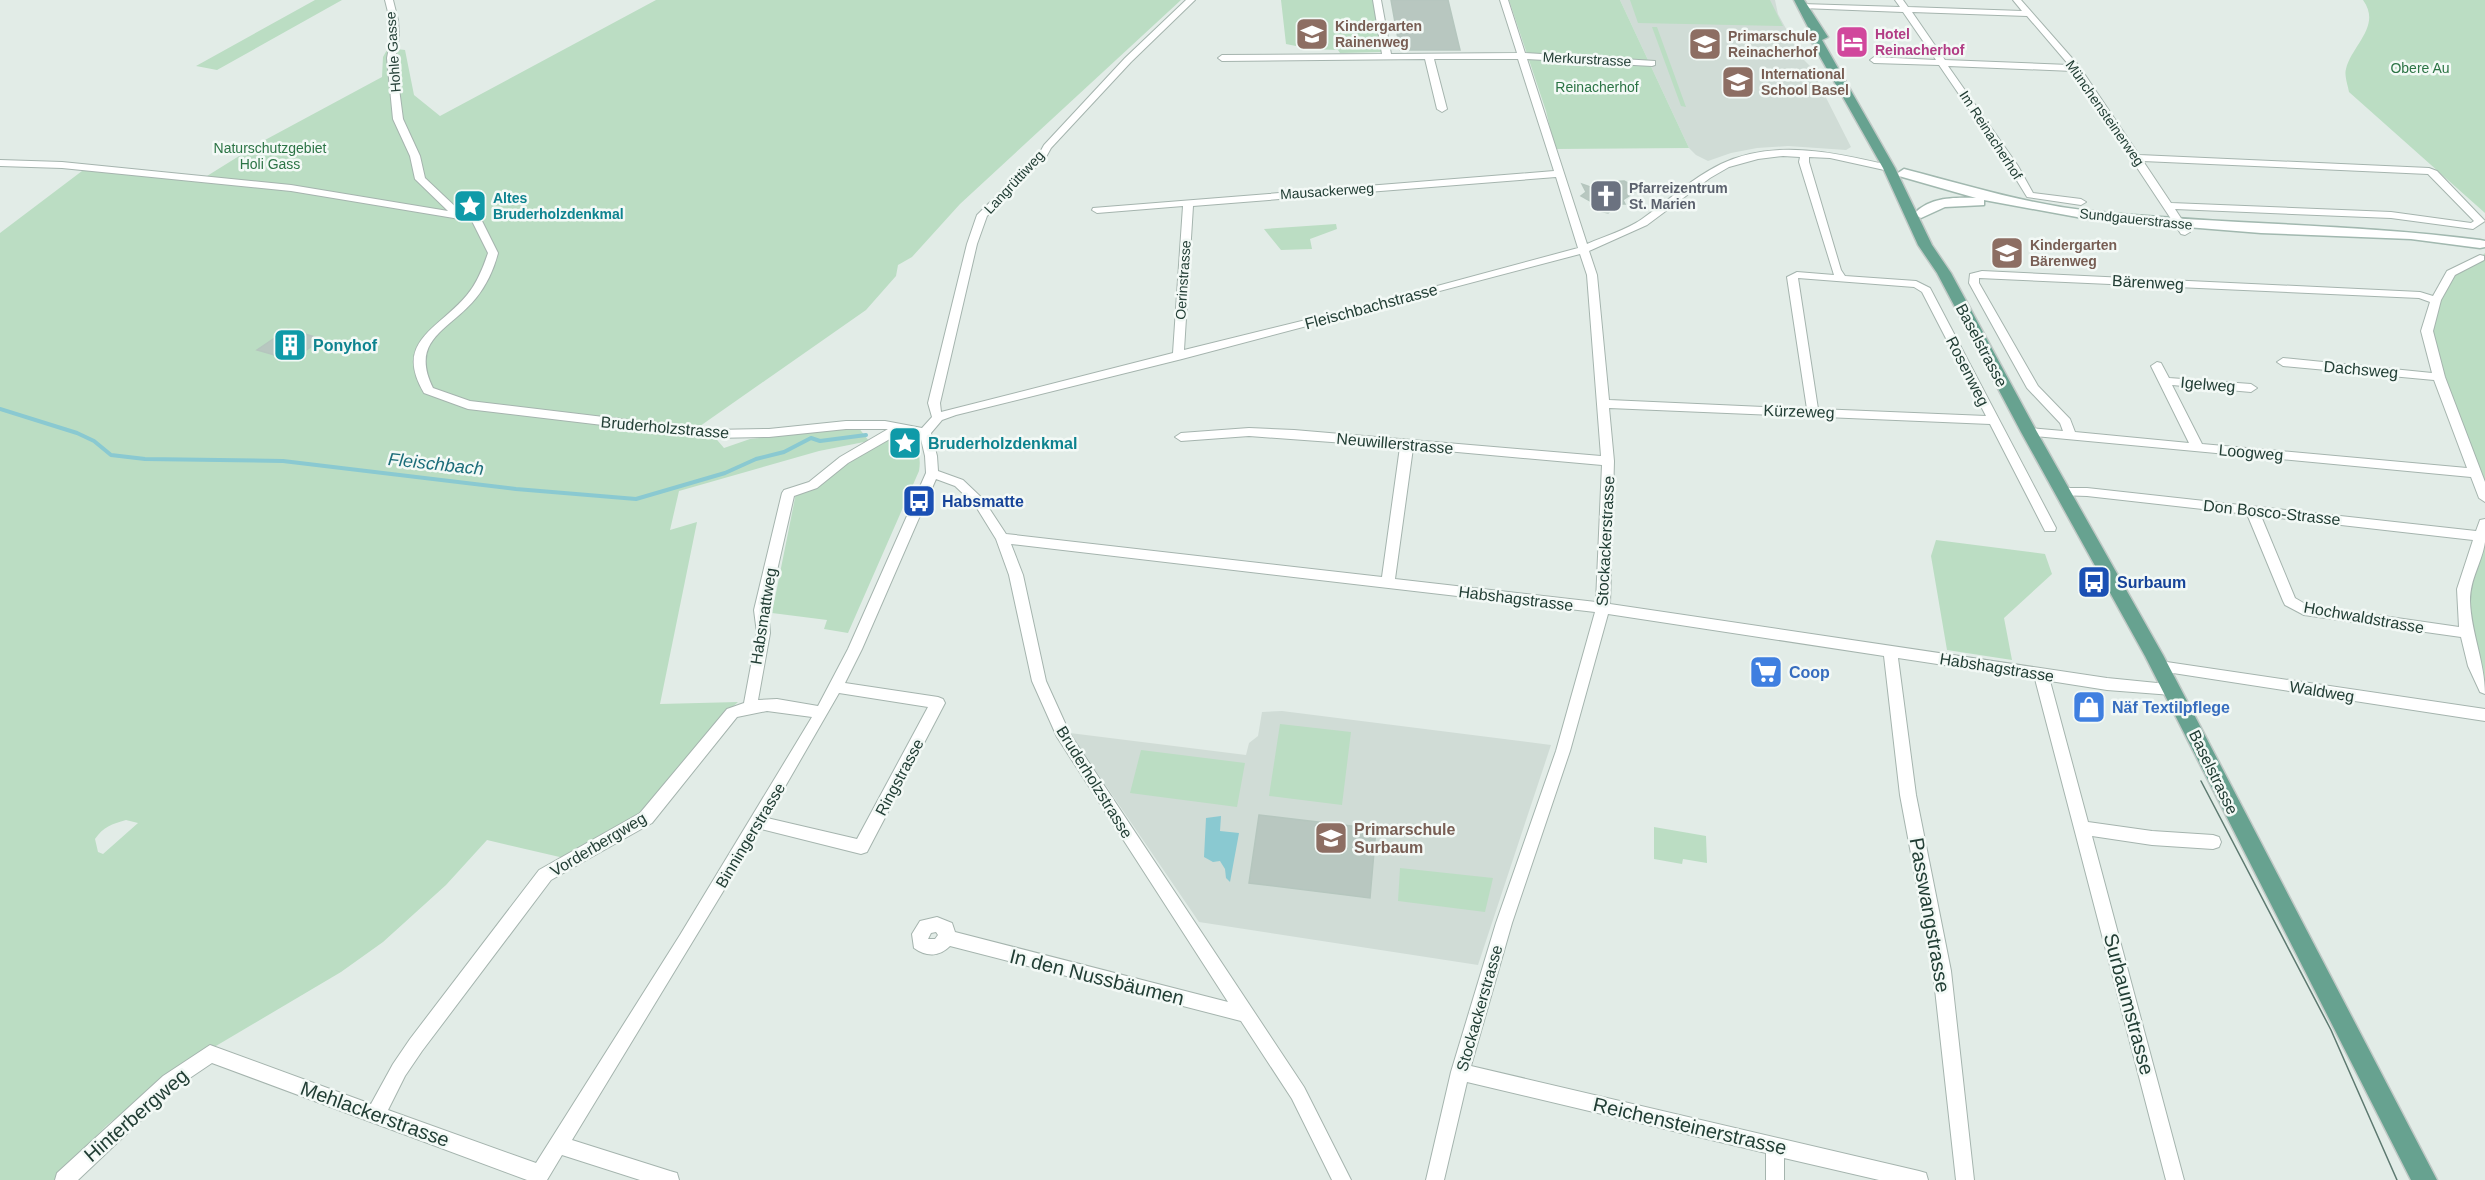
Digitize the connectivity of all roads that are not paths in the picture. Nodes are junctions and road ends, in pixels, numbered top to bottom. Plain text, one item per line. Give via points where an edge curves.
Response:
1 (389, 0) edge
2 (1191, 0) edge
3 (1377, 0) edge
4 (1504, 0) edge
5 (1899, 0) edge
6 (1942, 0) edge
7 (2018, 0) edge
8 (1801, 3) edge
9 (1859, 4) edge
10 (1905, 9) junction
11 (1950, 11) junction
12 (2029, 14) junction
13 (1815, 29) junction
14 (1872, 47) dead end
15 (1387, 56) junction
16 (1522, 56) junction
17 (1429, 57) junction
18 (1222, 58) dead end
19 (1652, 63) dead end
20 (1943, 63) junction
21 (2076, 68) junction
22 (1442, 109) dead end
23 (1880, 152) junction
24 (1805, 154) junction
25 (2138, 158) junction
26 (1860, 160) junction
27 (0, 163) edge
28 (1558, 174) junction
29 (1898, 175) junction
30 (1188, 202) junction
31 (1980, 202) junction
32 (2080, 202) dead end
33 (2168, 206) junction
34 (1096, 210) dead end
35 (457, 214) junction
36 (1921, 214) junction
37 (2182, 228) junction
38 (1585, 249) junction
39 (2480, 251) joint
40 (1944, 273) junction
41 (1841, 279) junction
42 (2436, 300) junction
43 (1178, 357) junction
44 (2283, 362) dead end
45 (2157, 366) dead end
46 (2439, 377) junction
47 (2165, 381) junction
48 (2251, 388) dead end
49 (1604, 404) junction
50 (468, 405) joint
51 (1814, 412) junction
52 (938, 417) junction
53 (1993, 420) junction
54 (900, 428) junction
55 (925, 432) junction
56 (2029, 432) junction
57 (2070, 435) junction
58 (1181, 437) dead end
59 (1407, 444) junction
60 (2197, 447) junction
61 (1608, 461) junction
62 (932, 473) junction
63 (2474, 473) junction
64 (2062, 492) junction
65 (2485, 498) edge
66 (2252, 510) junction
67 (2050, 528) dead end
68 (2483, 530) edge
69 (1002, 538) junction
70 (1388, 583) junction
71 (1603, 608) junction
72 (2467, 633) junction
73 (1890, 651) junction
74 (2160, 666) junction
75 (2040, 674) junction
76 (836, 687) junction
77 (2485, 688) edge
78 (2172, 689) junction
79 (751, 705) junction
80 (822, 713) junction
81 (2485, 715) edge
82 (757, 822) junction
83 (2082, 828) junction
84 (2213, 842) dead end
85 (946, 938) dead end
86 (1248, 1015) junction
87 (210, 1054) joint
88 (1460, 1072) junction
89 (375, 1115) junction
90 (559, 1145) junction
91 (1775, 1146) junction
92 (538, 1177) edge
93 (64, 1180) edge
94 (670, 1180) edge
95 (1342, 1180) edge
96 (1435, 1180) edge
97 (1775, 1180) edge
98 (1919, 1180) edge
99 (1965, 1180) edge
100 (2175, 1180) edge
101 (2424, 1180) edge

1 - 35 street, Hohle Gasse via 394,20 391,58 398,119 415,156 420,179
2 - 52 street, Langrüttiweg via 1128,60 1043,155 982,215 933,403
3 - 15 street
4 - 16 street, Stockackerstrasse
5 - 10 street, Im Reinacherhof
6 - 11 street
7 - 12 street, Münchensteinerweg
8 - 9 street
8 - 13 main road, Baselstrasse
9 - 10 street
10 - 11 street
10 - 20 street, Im Reinacherhof
11 - 12 street
12 - 21 street, Münchensteinerweg
13 - 23 main road, Baselstrasse via 1816,39
13 - 29 main road, Baselstrasse via 1876,122
14 - 20 street, Im Reinacherhof via 1877,60
15 - 17 street, Merkurstrasse
15 - 18 street, Merkurstrasse
16 - 17 street, Merkurstrasse
16 - 19 street, Merkurstrasse
16 - 28 street, Stockackerstrasse
17 - 22 street
20 - 21 street, Im Reinacherhof
20 - 32 street, Im Reinacherhof via 2026,191 2039,197
21 - 25 street, Münchensteinerweg
23 - 26 street via 1874,158
23 - 29 main road, Baselstrasse
24 - 26 street, Fleischbachstrasse
24 - 29 street, Fleischbachstrasse
24 - 38 street, Fleischbachstrasse via 1757,156 1726,165 1642,223
24 - 41 street via 1804,162
25 - 33 street, Münchensteinerweg
25 - 33 street via 2429,171 2480,221 2473,226 2391,214
26 - 29 street, Fleischbachstrasse
27 - 35 street via 291,188
28 - 30 street, Mausackerweg
28 - 38 street, Stockackerstrasse
29 - 31 main road, Sundgauerstrasse
29 - 36 main road, Baselstrasse
29 - 37 main road, Sundgauerstrasse via 2019,205
29 - 40 main road, Baselstrasse via 1925,245
30 - 34 street, Mausackerweg
30 - 43 street, Oerinstrasse
31 - 36 main road via 1948,202
31 - 37 main road, Sundgauerstrasse via 2071,221
33 - 37 street, Münchensteinerweg
35 - 50 street, Hohle Gasse via 476,219 494,252 489,269 472,296 418,356 419,372 428,390
36 - 40 main road, Baselstrasse
37 - 39 main road, Sundgauerstrasse via 2250,236 2411,235
38 - 43 street, Fleischbachstrasse
38 - 49 street, Stockackerstrasse via 1592,275
39 - 42 street via 2451,273
40 - 56 main road, Baselstrasse
41 - 51 street, Rosenweg via 1792,277
41 - 53 street, Rosenweg via 1916,284 1926,290
42 - 46 street via 2427,331
42 - 57 street, Bärenweg via 2410,294 1974,276 1974,283 2032,388 2066,423
43 - 52 street, Fleischbachstrasse
44 - 46 street, Dachsweg
45 - 47 street, Igelweg
46 - 63 street
47 - 48 street, Igelweg
47 - 60 street, Igelweg
49 - 51 street, Kürzeweg
49 - 61 street, Stockackerstrasse
50 - 54 street, Bruderholzstrasse via 712,434 846,425
51 - 53 street, Kürzeweg
52 - 55 street
53 - 67 street, Rosenweg
54 - 55 street, Bruderholzstrasse
54 - 79 street, Habsmattweg via 844,460 813,485 788,493 761,610 765,623 750,691
55 - 62 street
56 - 57 street, Loogweg
56 - 64 main road, Baselstrasse
57 - 60 street, Loogweg
58 - 59 street, Neuwillerstrasse via 1249,432
59 - 61 street, Neuwillerstrasse
59 - 70 street
60 - 63 street, Loogweg
61 - 71 street, Stockackerstrasse
62 - 69 street, Bruderholzstrasse via 959,483 979,502
62 - 76 street, Binningerstrasse
63 - 65 street
64 - 66 street, Don Bosco-Strasse
64 - 74 main road, Baselstrasse
66 - 68 street, Don Bosco-Strasse
66 - 72 street, Hochwaldstrasse via 2289,601 2304,610
68 - 72 street via 2464,588
69 - 70 street, Habshagstrasse
69 - 86 street, Bruderholzstrasse via 1016,575 1038,681 1064,737
70 - 71 street, Habshagstrasse
71 - 73 street, Habshagstrasse
71 - 88 street, Stockackerstrasse via 1563,751 1504,923
72 - 77 street
73 - 75 street, Habshagstrasse
73 - 99 street, Passwangstrasse via 1908,795 1942,971
74 - 78 main road, Baselstrasse
74 - 81 street, Waldweg
75 - 78 street, Habshagstrasse
75 - 83 street, Surbaumstrasse
76 - 80 street, Binningerstrasse
76 - 82 street, Ringstrasse via 938,703 861,847
78 - 101 main road, Baselstrasse
79 - 80 street via 771,704
79 - 89 street, Vorderbergweg via 732,713 646,818 545,875 416,1045
80 - 82 street, Binningerstrasse
82 - 90 street, Binningerstrasse
83 - 84 street
83 - 100 street, Surbaumstrasse
85 - 86 street, In den Nussbäumen
86 - 95 street, Bruderholzstrasse via 1298,1093
87 - 89 street, Mehlackerstrasse
87 - 93 street, Hinterbergweg via 169,1082
88 - 91 street, Reichensteinerstrasse
88 - 96 street, Stockackerstrasse
89 - 92 street, Mehlackerstrasse
90 - 92 street, Binningerstrasse
90 - 94 street
91 - 97 street
91 - 98 street, Reichensteinerstrasse

